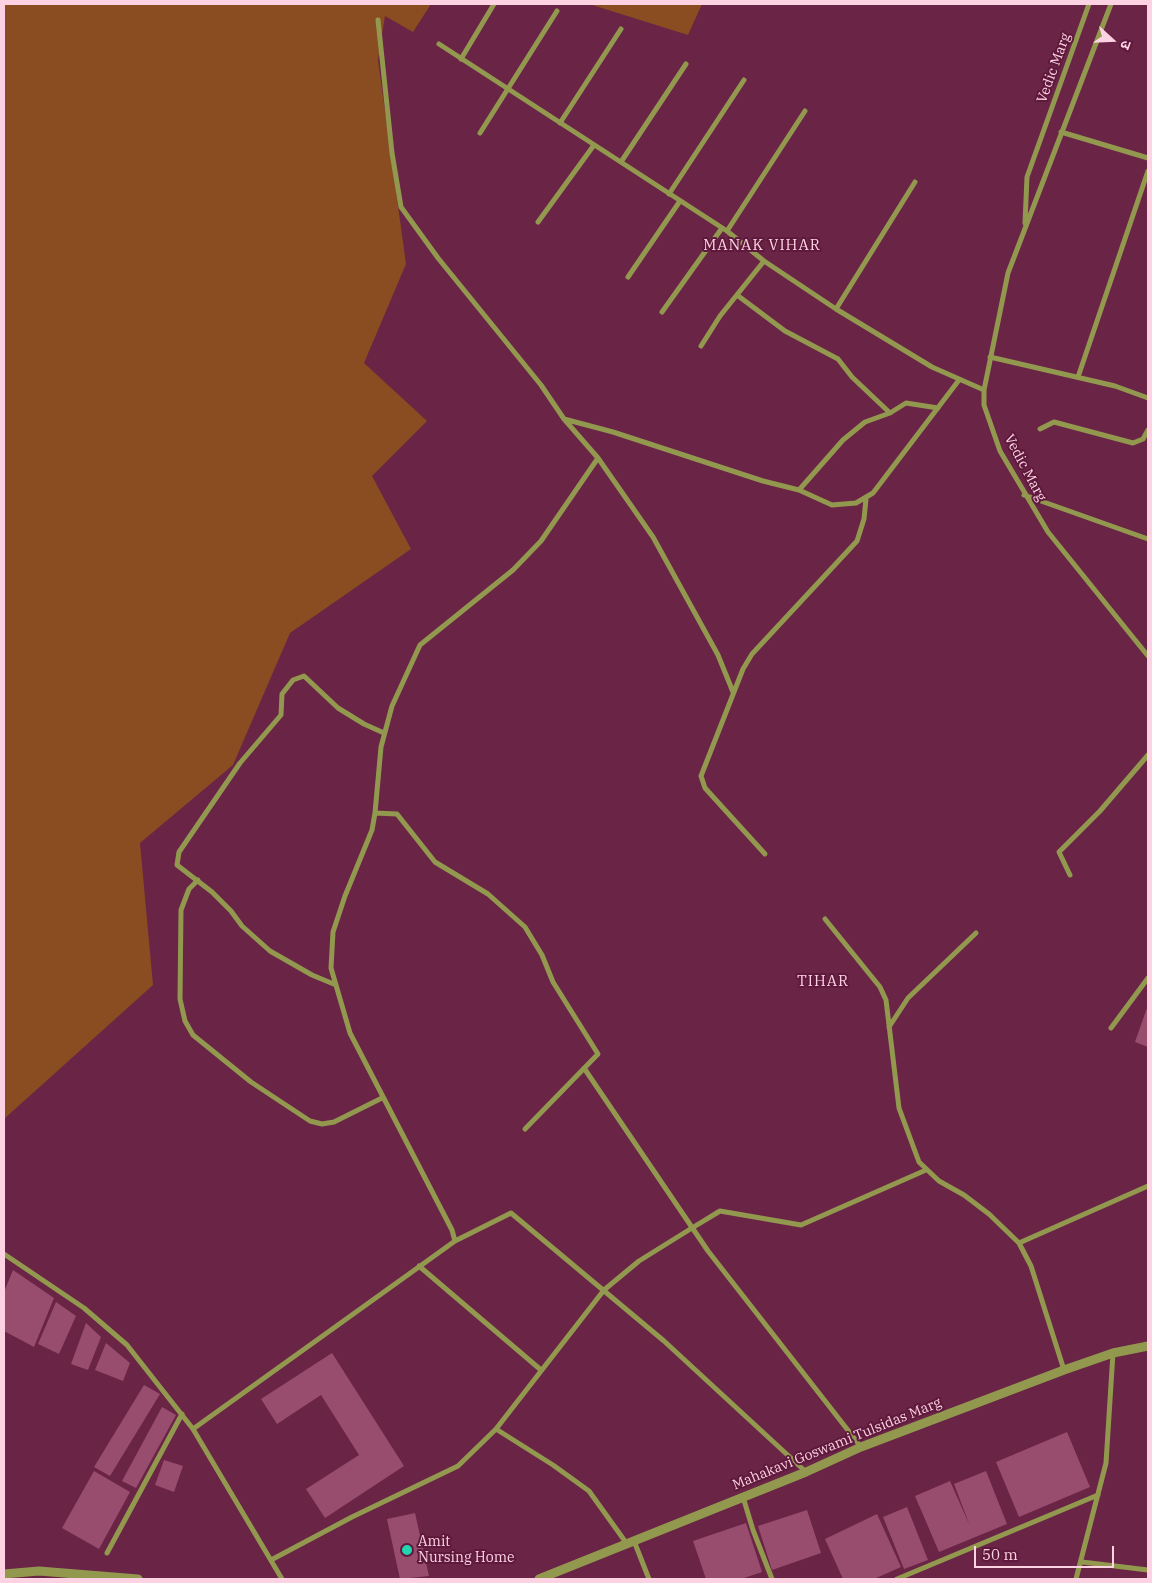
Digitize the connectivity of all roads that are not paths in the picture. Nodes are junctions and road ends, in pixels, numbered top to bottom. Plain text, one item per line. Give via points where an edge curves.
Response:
1 (494, 4) edge
2 (1089, 4) edge
3 (1111, 4) edge
4 (557, 12) dead end
5 (378, 20) dead end
6 (620, 29) dead end
7 (439, 44) dead end
8 (461, 58) junction
9 (686, 64) dead end
10 (744, 80) dead end
11 (508, 89) junction
12 (805, 110) dead end
13 (560, 123) junction
14 (1061, 132) junction
15 (480, 133) dead end
16 (594, 145) junction
17 (1148, 158) edge
18 (621, 162) junction
19 (1148, 171) edge
20 (915, 182) dead end
21 (669, 194) junction
22 (680, 201) junction
23 (538, 222) dead end
24 (722, 228) junction
25 (1024, 228) junction
26 (727, 231) junction
27 (764, 261) junction
28 (628, 277) dead end
29 (737, 295) junction
30 (836, 309) junction
31 (662, 312) dead end
32 (701, 346) dead end
33 (990, 357) junction
34 (1078, 377) junction
35 (960, 380) junction
36 (984, 390) junction
37 (1148, 398) edge
38 (938, 408) junction
39 (890, 413) junction
40 (564, 419) junction
41 (1040, 429) dead end
42 (1148, 430) edge
43 (598, 458) junction
44 (798, 490) junction
45 (1024, 495) junction
46 (866, 499) junction
47 (1148, 539) edge
48 (1148, 656) edge
49 (733, 693) junction
50 (384, 733) junction
51 (1148, 755) edge
52 (375, 813) junction
53 (765, 854) dead end
54 (1070, 875) dead end
55 (198, 880) junction
56 (825, 919) dead end
57 (976, 932) dead end
58 (1148, 978) edge
59 (336, 985) junction
60 (1141, 987) junction
61 (1148, 990) edge
62 (889, 1027) junction
63 (1111, 1028) dead end
64 (584, 1068) junction
65 (382, 1098) junction
66 (526, 1130) dead end
67 (926, 1170) junction
68 (1148, 1186) edge
69 (692, 1228) junction
70 (455, 1241) junction
71 (1018, 1243) junction
72 (4, 1254) edge
73 (420, 1266) junction
74 (604, 1290) junction
75 (1148, 1346) edge
76 (1113, 1353) junction
77 (541, 1370) junction
78 (1064, 1370) junction
79 (182, 1414) junction
80 (193, 1428) junction
81 (496, 1429) junction
82 (861, 1447) junction
83 (806, 1472) junction
84 (1098, 1496) junction
85 (743, 1497) junction
86 (631, 1543) junction
87 (107, 1553) dead end
88 (271, 1560) junction
89 (1082, 1562) junction
90 (1148, 1570) edge
91 (4, 1574) edge
92 (561, 1576) edge
93 (138, 1579) edge
94 (282, 1579) edge
95 (539, 1579) edge
96 (648, 1579) edge
97 (772, 1579) edge
98 (897, 1579) edge
99 (1076, 1579) edge

1 - 8 street
2 - 25 street, Vedic Marg via 1027,176
3 - 14 street, Vedic Marg
4 - 11 street
5 - 40 street via 401,207
6 - 13 street
7 - 8 street
8 - 11 street
9 - 18 street
10 - 21 street
11 - 13 street
11 - 15 street
12 - 26 street
13 - 16 street
14 - 17 street
14 - 25 street, Vedic Marg
16 - 18 street
16 - 23 street
18 - 21 street
19 - 34 street
20 - 30 street
21 - 22 street
22 - 24 street
22 - 28 street
24 - 26 street
24 - 31 street
25 - 33 street, Vedic Marg via 1008,274
26 - 27 street
27 - 29 street
27 - 30 street
29 - 32 street
29 - 39 street via 785,332 838,359
30 - 35 street via 932,367
33 - 34 street
33 - 36 street, Vedic Marg
34 - 37 street
35 - 36 street
35 - 38 street
36 - 45 street, Vedic Marg via 984,405 1000,451
38 - 39 street via 906,403
38 - 46 street
39 - 44 street via 866,422 843,440
40 - 43 street
40 - 44 street
41 - 42 street via 1054,422 1133,443 1143,438
43 - 49 street via 653,537 718,655
43 - 50 street via 541,541 513,570 420,645 392,706
44 - 46 street via 832,505
45 - 47 street
45 - 48 street, Vedic Marg via 1048,532
46 - 49 street via 857,541 752,654
49 - 53 street via 701,780
50 - 52 street
50 - 55 street via 338,708 304,676 292,680 282,694 281,715 235,770 179,852 177,865
51 - 54 street via 1100,811 1058,852
52 - 59 street via 372,830 344,896 333,932 331,968
52 - 64 street via 398,814 435,862 488,894 525,927 553,982 598,1054
55 - 59 street via 270,951
55 - 65 street via 189,889 181,910 180,999 185,1021 193,1035 251,1082 310,1121 334,1122
56 - 62 street via 880,987 886,1000
57 - 62 street via 908,998
58 - 60 street
59 - 65 street via 350,1033
60 - 61 street
60 - 63 street
62 - 67 street via 899,1108 914,1152
64 - 66 street
64 - 69 street
65 - 70 street
67 - 69 street via 801,1225 720,1211
67 - 71 street via 989,1214
68 - 71 street
69 - 74 street via 639,1261
69 - 82 street
70 - 73 street
70 - 74 street via 511,1213
71 - 78 street via 1031,1266
72 - 79 street via 108,1327 127,1345
73 - 77 street
73 - 80 street
74 - 77 street
74 - 83 street
75 - 76 street, Mahakavi Goswami Tulsidas Marg
76 - 78 street, Mahakavi Goswami Tulsidas Marg
76 - 84 street via 1106,1463
77 - 81 street
78 - 82 street, Mahakavi Goswami Tulsidas Marg
79 - 80 street
79 - 87 street
80 - 88 street
81 - 86 street via 590,1491
81 - 88 street via 458,1466
82 - 83 street, Mahakavi Goswami Tulsidas Marg
83 - 85 street, Mahakavi Goswami Tulsidas Marg
84 - 89 street
84 - 98 street
85 - 86 street, Mahakavi Goswami Tulsidas Marg
85 - 97 street
86 - 92 street, Mahakavi Goswami Tulsidas Marg
86 - 96 street
88 - 94 street
89 - 90 street
89 - 99 street
91 - 93 street via 39,1571
92 - 95 street, Mahakavi Goswami Tulsidas Marg

